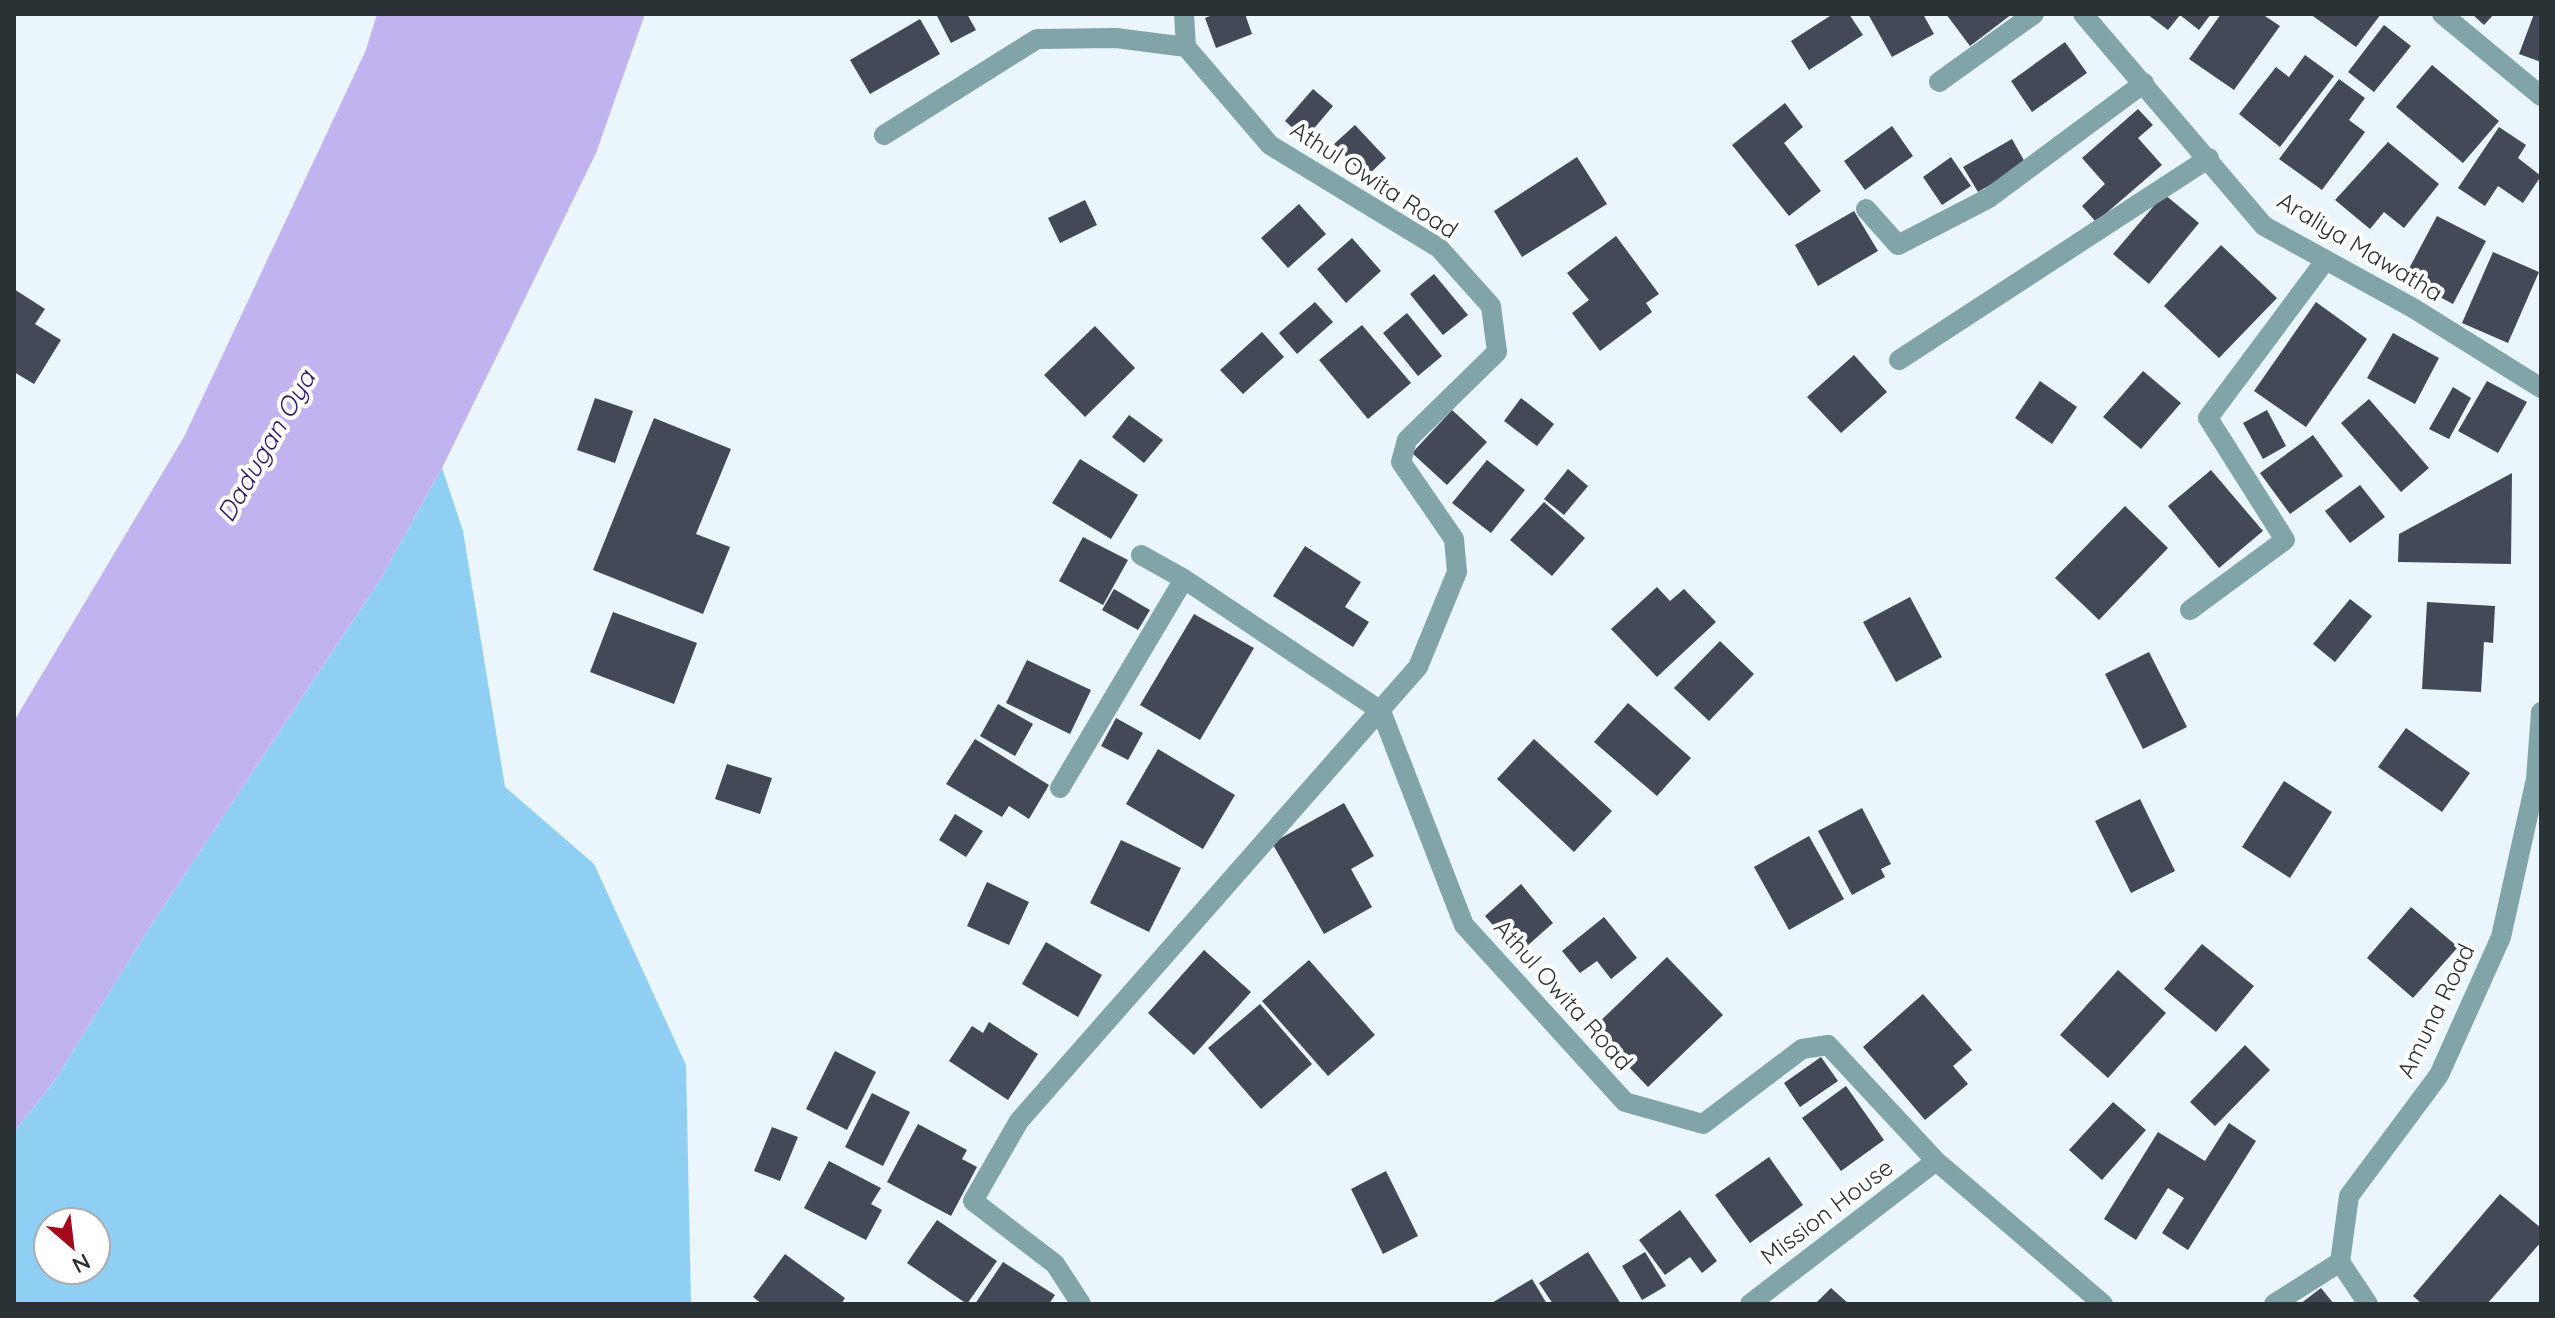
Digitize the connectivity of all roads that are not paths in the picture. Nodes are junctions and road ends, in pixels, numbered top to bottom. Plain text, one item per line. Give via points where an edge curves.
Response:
1 (1184, 14) edge
2 (2034, 14) edge
3 (2083, 14) edge
4 (2442, 14) edge
5 (1186, 47) junction
6 (1939, 82) dead end
7 (2144, 83) junction
8 (2541, 96) edge
9 (884, 135) dead end
10 (2209, 158) junction
11 (1866, 209) dead end
12 (2325, 261) junction
13 (1899, 360) dead end
14 (2541, 388) edge
15 (1141, 555) dead end
16 (1184, 579) junction
17 (2190, 610) dead end
18 (1381, 711) junction
19 (2541, 712) edge
20 (1060, 788) dead end
21 (1936, 1161) junction
22 (2340, 1262) junction
23 (1081, 1304) edge
24 (1750, 1304) edge
25 (2103, 1304) edge
26 (2274, 1304) edge
27 (2368, 1304) edge

1 - 5 street
2 - 6 street
3 - 7 street, Araliya Mawatha
4 - 8 street
5 - 9 street via 1116,38 1037,39
5 - 18 street, Athul Owita Road via 1270,145 1439,248 1491,306 1497,352 1407,440 1401,462 1454,539 1457,572 1418,667
7 - 10 street, Araliya Mawatha
7 - 11 street via 1989,198 1898,245
10 - 12 street, Araliya Mawatha via 2264,226
10 - 13 street
12 - 14 street, Araliya Mawatha via 2413,308
12 - 17 street via 2208,418 2285,540
15 - 16 street
16 - 18 street
16 - 20 street
18 - 21 street, Athul Owita Road via 1464,925 1625,1102 1703,1124 1802,1049 1828,1045
18 - 23 street, Athul Owita Road via 1019,1121 973,1201 1055,1264
19 - 22 street, Amuna Road via 2536,779 2501,937 2439,1075 2349,1196
21 - 24 street, Mission House
21 - 25 street, Athul Owita Road
22 - 26 street
22 - 27 street

